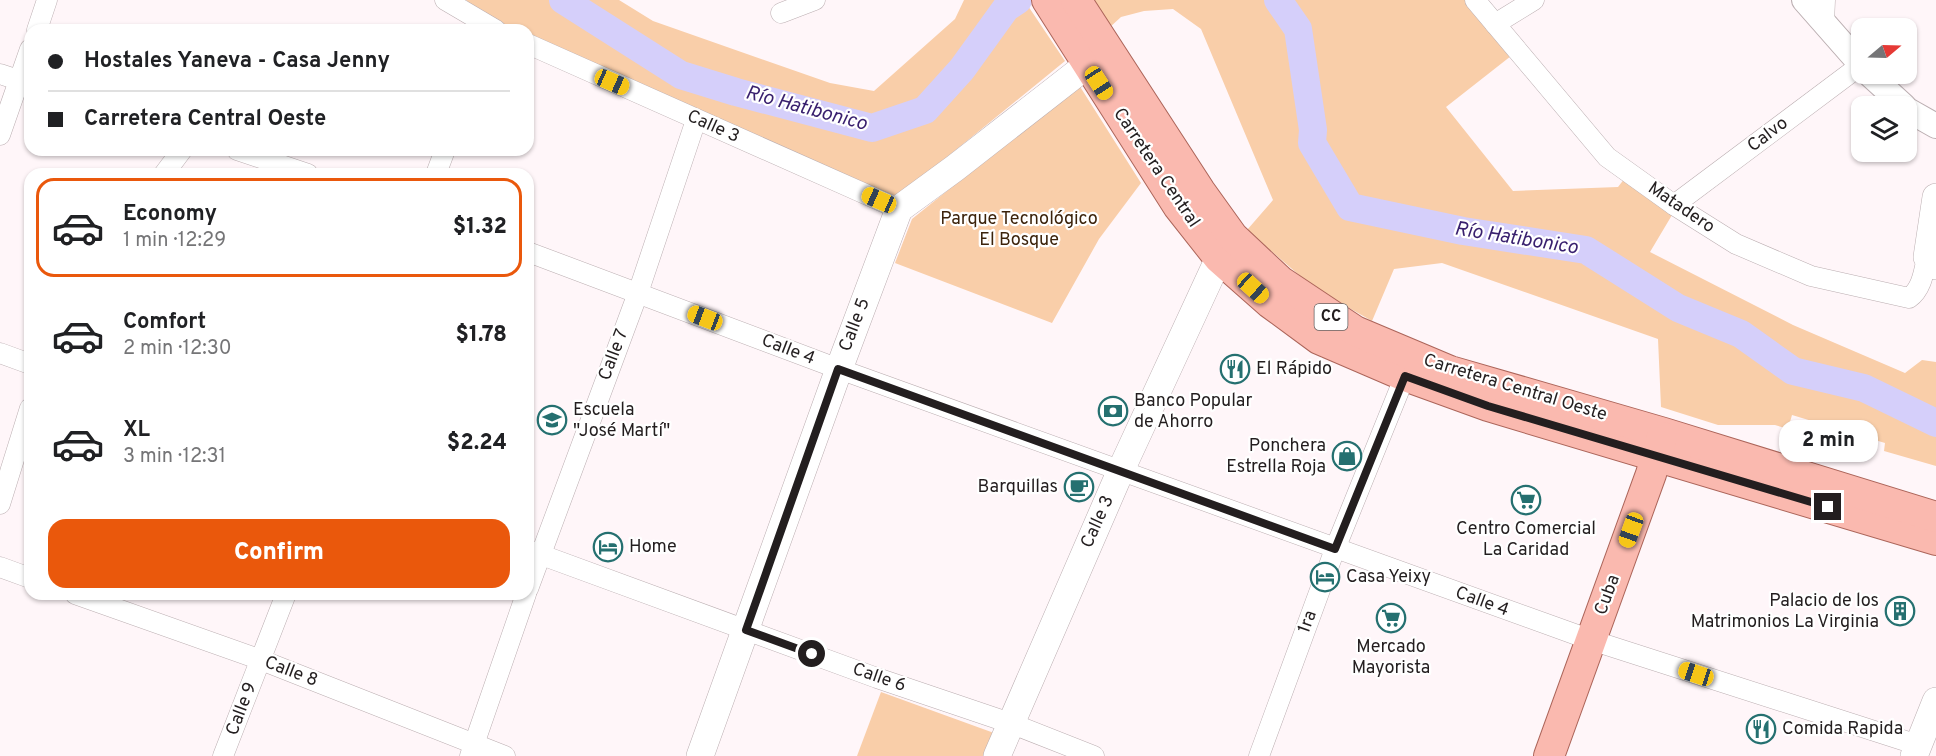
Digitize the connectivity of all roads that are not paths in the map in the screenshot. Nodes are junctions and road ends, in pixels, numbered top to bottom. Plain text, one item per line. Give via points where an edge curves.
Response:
1 (47, 0) edge
2 (445, 0) edge
3 (815, 0) edge
4 (1047, 0) edge
5 (1076, 0) edge
6 (1475, 0) edge
7 (1534, 0) edge
8 (1804, 0) edge
9 (790, 7) edge
10 (1824, 12) edge
11 (39, 24) edge
12 (483, 24) edge
13 (1495, 24) junction
14 (534, 47) edge
15 (1091, 48) junction
16 (1851, 51) edge
17 (1851, 73) edge
18 (0, 74) edge
19 (24, 82) edge
20 (1880, 84) edge
21 (1892, 96) edge
22 (1917, 115) edge
23 (696, 120) junction
24 (1936, 126) edge
25 (0, 135) edge
26 (255, 156) edge
27 (290, 168) edge
28 (1936, 197) edge
29 (1674, 205) junction
30 (899, 209) junction
31 (534, 254) edge
32 (1219, 258) junction
33 (1932, 261) edge
34 (638, 293) junction
35 (0, 353) edge
36 (24, 362) edge
37 (1409, 366) junction
38 (838, 369) junction
39 (24, 427) edge
40 (1650, 446) junction
41 (1121, 470) junction
42 (0, 504) edge
43 (1936, 517) edge
44 (1936, 540) edge
45 (1335, 549) junction
46 (534, 552) edge
47 (0, 567) edge
48 (24, 576) edge
49 (92, 600) edge
50 (284, 600) edge
51 (524, 600) edge
52 (746, 630) junction
53 (1591, 640) junction
54 (261, 660) junction
55 (1936, 701) edge
56 (1010, 723) junction
57 (472, 750) edge
58 (1916, 750) edge
59 (224, 756) edge
60 (505, 756) edge
61 (700, 756) edge
62 (997, 756) edge
63 (1094, 756) edge
64 (1259, 756) edge
65 (1549, 756) edge

1 - 11 street
2 - 12 street
3 - 9 street
4 - 15 main road, Carretera Central Oeste / CC
5 - 15 main road, Carretera Central Oeste / CC
6 - 13 street, Matadero
7 - 13 street
8 - 10 street
10 - 16 street
13 - 29 street, Matadero via 1607,157
14 - 23 street, Calle 3
15 - 30 main road via 955,168
15 - 32 main road, Carretera Central / CC via 1178,206
15 - 37 main road, Carretera Central Oeste / CC via 1233,237 1280,281
17 - 29 street, Calvo
18 - 19 street
19 - 25 street
20 - 21 street
22 - 24 street
23 - 30 street, Calle 3
23 - 34 street, Calle 7
26 - 27 street
28 - 33 main road
29 - 33 street, Matadero via 1736,244 1812,276 1909,298
30 - 38 main road, Calle 5
31 - 34 street, Calle 4
32 - 37 main road, Carretera Central Oeste / CC via 1318,339
32 - 41 main road, Calle 3
34 - 38 street, Calle 4
34 - 46 street, Calle 7
35 - 36 street
37 - 40 main road, Carretera Central Oeste / CC via 1450,371
37 - 45 street, 1ra
38 - 41 street, Calle 4
38 - 52 main road, Calle 5
39 - 42 street
40 - 43 main road, CC via 1738,457
40 - 44 main road, Carretera Central Oeste
40 - 53 main road, Cuba via 1647,485
41 - 45 street, Calle 4
41 - 56 main road, Calle 3
45 - 53 street, Calle 4
45 - 64 street, 1ra
46 - 52 street, Calle 6
47 - 48 street
49 - 54 street, Calle 8
50 - 54 street, Calle 9
51 - 57 street
52 - 56 street, Calle 6
52 - 61 main road, Calle 5
53 - 58 street, Calle 4
53 - 65 main road, Cuba
54 - 57 street, Calle 8
54 - 59 street, Calle 9
55 - 58 main road
56 - 62 main road, Calle 3
56 - 63 street, Calle 6
57 - 60 street, Calle 8

